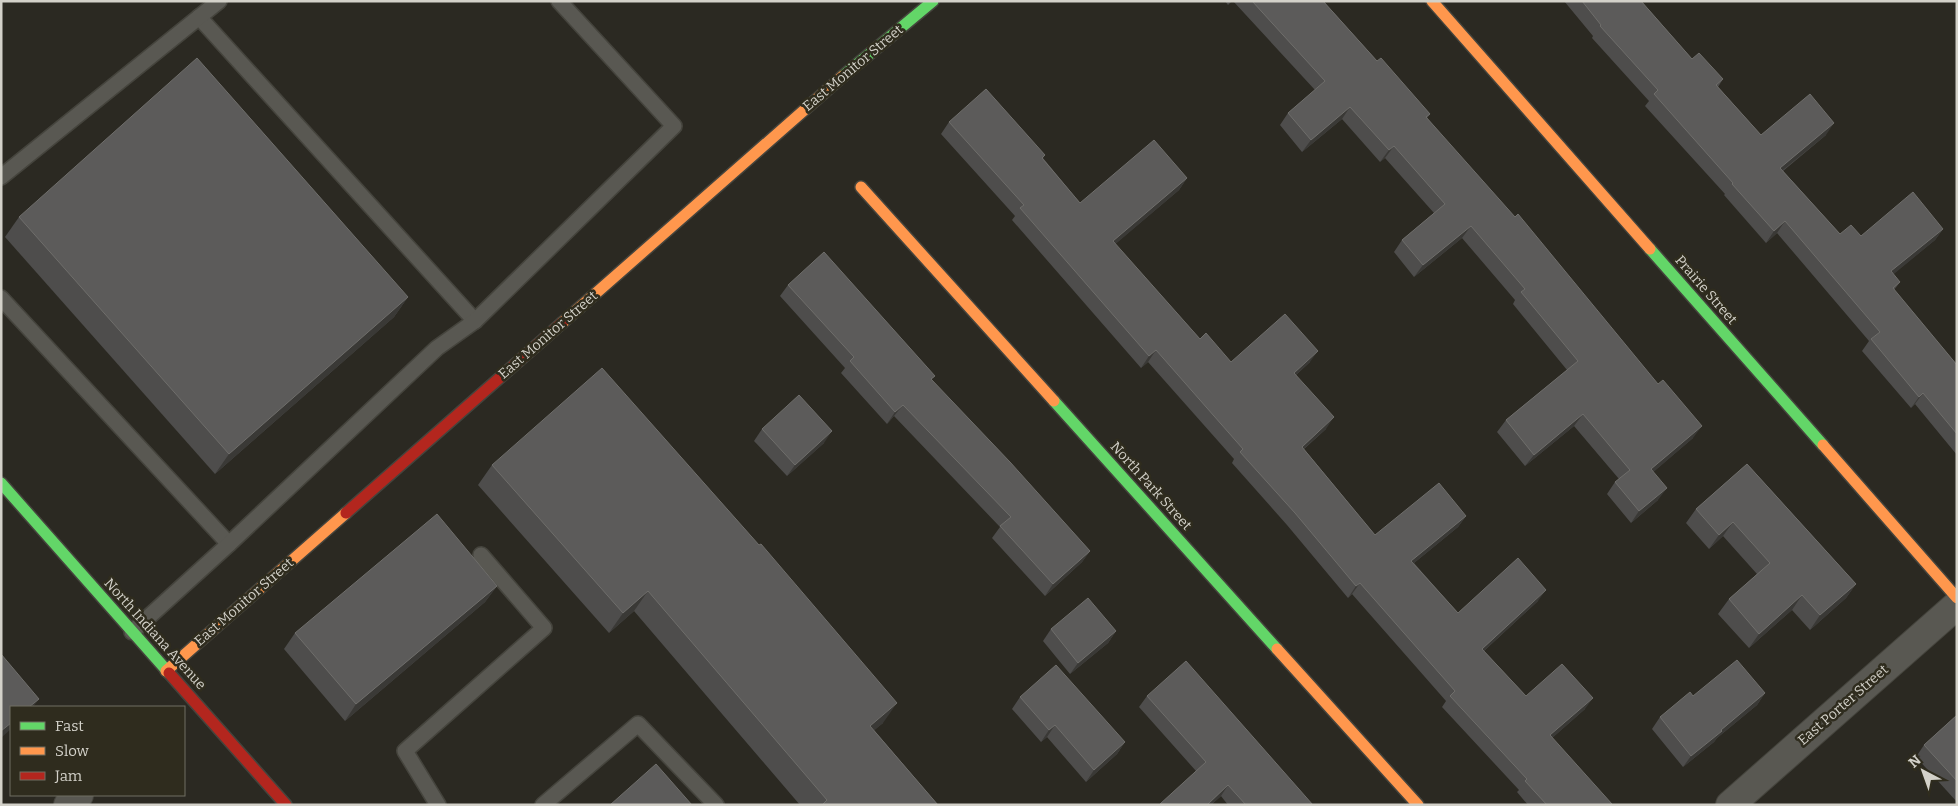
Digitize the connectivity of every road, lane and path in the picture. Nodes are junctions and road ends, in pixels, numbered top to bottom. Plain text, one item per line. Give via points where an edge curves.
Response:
1 (219, 1) edge
2 (559, 1) edge
3 (932, 1) edge
4 (1432, 1) edge
5 (199, 17) junction
6 (1, 177) edge
7 (861, 187) dead end
8 (1, 298) edge
9 (475, 320) junction
10 (1, 483) edge
11 (229, 544) junction
12 (481, 555) dead end
13 (1957, 598) edge
14 (1957, 605) edge
15 (132, 632) junction
16 (166, 671) junction
17 (187, 703) edge
18 (78, 796) edge
19 (68, 805) edge
20 (286, 805) edge
21 (438, 805) edge
22 (543, 805) edge
23 (716, 805) edge
24 (1418, 805) edge
25 (1730, 805) edge

1 - 5 lane
2 - 9 lane via 674,126
3 - 16 street, East Monitor Street via 800,113
4 - 13 street, Prairie Street
5 - 6 lane
5 - 9 lane
7 - 24 street, North Park Street
8 - 11 lane
9 - 11 lane via 437,348
10 - 15 street, North Indiana Avenue
11 - 15 lane
12 - 21 lane via 544,628 405,751
14 - 25 street, East Porter Street
15 - 16 street, North Indiana Avenue
16 - 17 street, North Indiana Avenue
17 - 20 street, North Indiana Avenue
18 - 19 street
22 - 23 lane via 638,724

